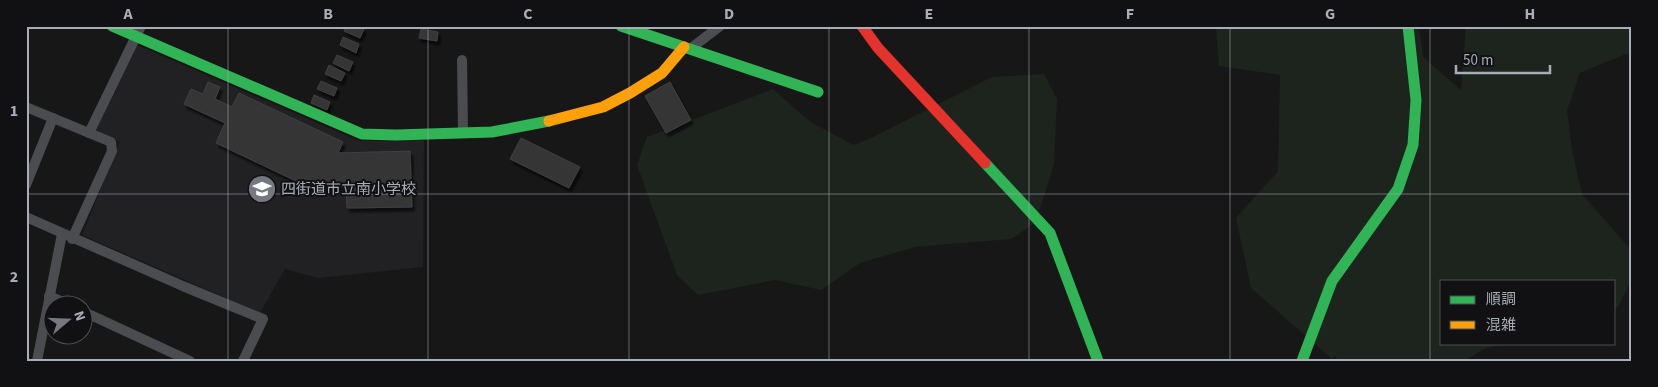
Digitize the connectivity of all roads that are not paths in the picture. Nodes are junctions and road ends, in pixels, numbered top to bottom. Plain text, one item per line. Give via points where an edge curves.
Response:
1 (112, 26) edge
2 (621, 26) edge
3 (720, 26) edge
4 (862, 26) edge
5 (1408, 26) edge
6 (138, 31) edge
7 (657, 32) edge
8 (687, 48) junction
9 (462, 60) dead end
10 (818, 92) dead end
11 (26, 107) edge
12 (53, 118) junction
13 (463, 132) junction
14 (89, 133) junction
15 (26, 185) edge
16 (26, 217) edge
17 (62, 234) junction
18 (72, 239) junction
19 (49, 294) edge
20 (92, 316) edge
21 (42, 334) edge
22 (37, 361) edge
23 (190, 361) edge
24 (243, 361) edge
25 (1098, 361) edge
26 (1302, 361) edge

1 - 6 street
2 - 7 street
3 - 8 street
4 - 25 street via 878,48 1050,233
5 - 26 street via 1416,100 1413,144 1398,189 1332,281
6 - 13 street via 362,134
6 - 14 street
7 - 8 street
8 - 10 street
8 - 13 street via 662,73 603,107 512,129
9 - 13 street
11 - 12 street
12 - 14 street
12 - 15 street
14 - 18 street via 111,142 112,151
16 - 17 street
17 - 18 street
17 - 19 street
18 - 24 street via 263,319
20 - 23 street
21 - 22 street

